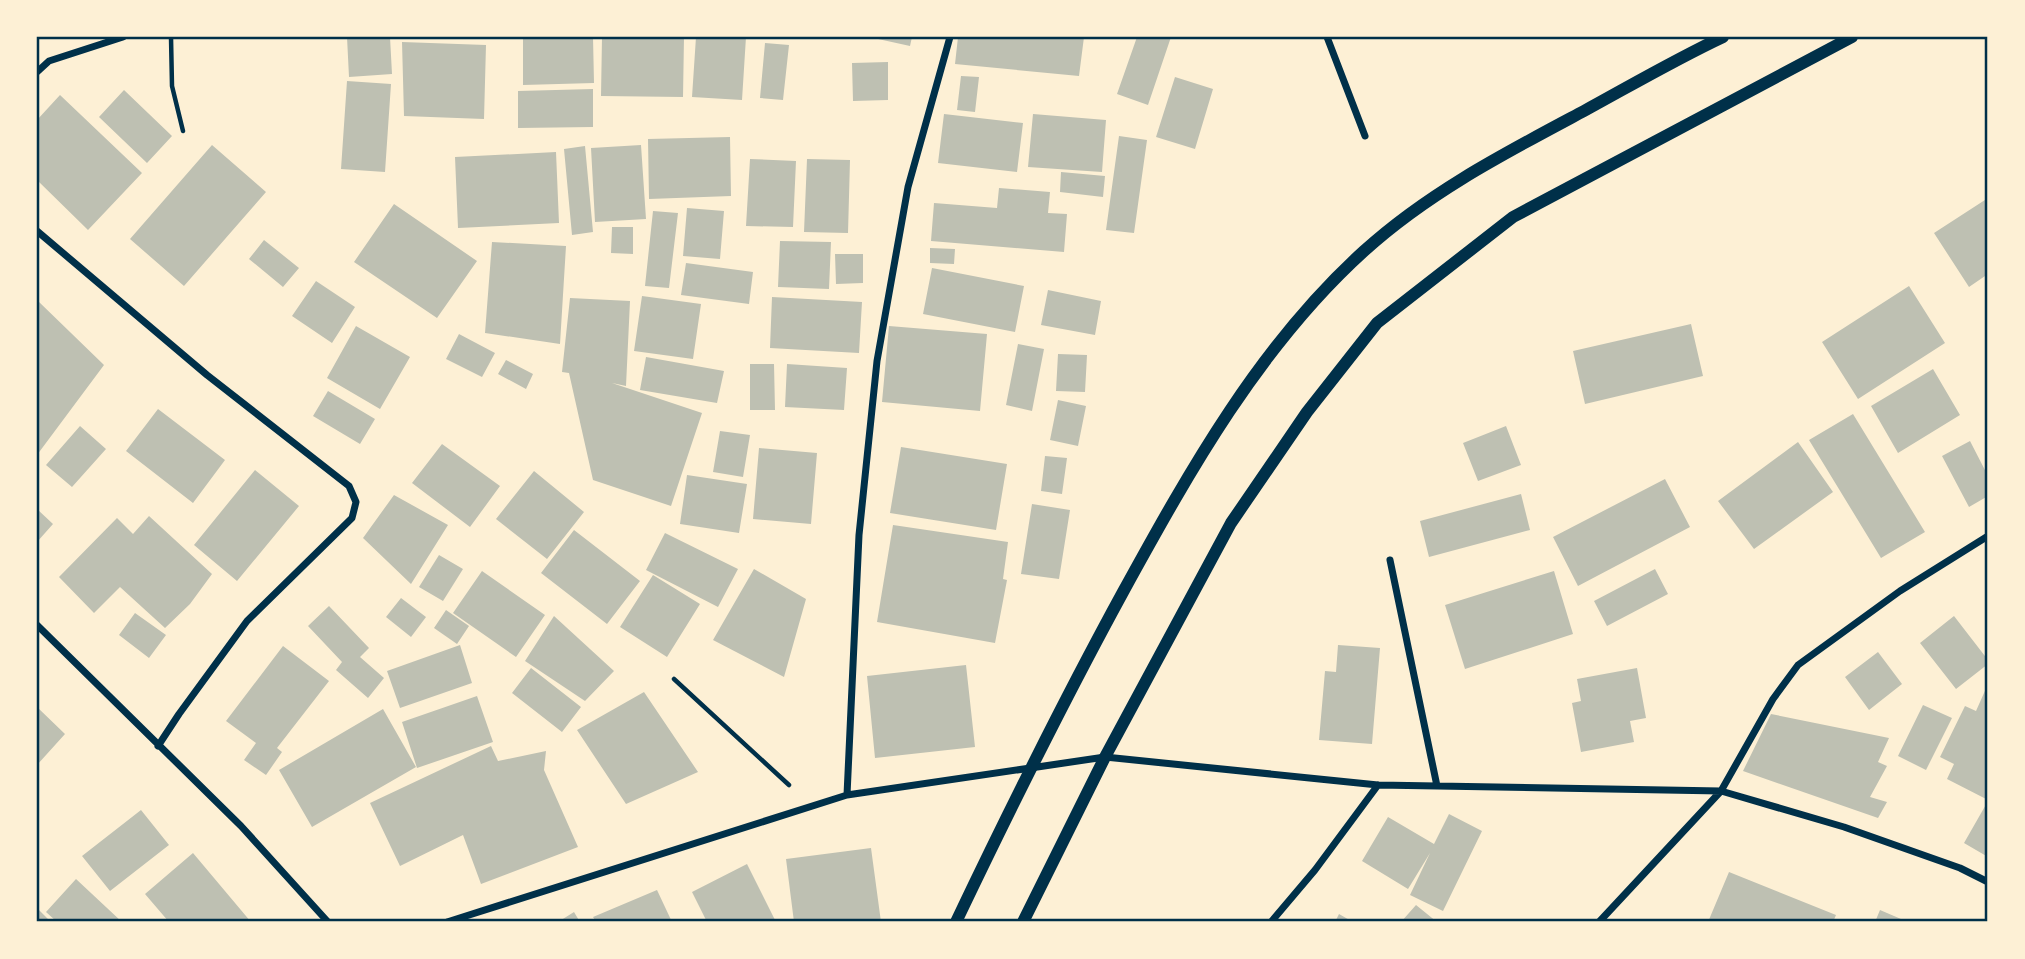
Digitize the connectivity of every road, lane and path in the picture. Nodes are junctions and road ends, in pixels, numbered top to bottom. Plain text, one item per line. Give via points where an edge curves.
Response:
1 (123, 37) edge
2 (171, 37) edge
3 (950, 37) edge
4 (1327, 37) edge
5 (1723, 37) edge
6 (1852, 37) edge
7 (37, 72) edge
8 (183, 131) dead end
9 (1365, 136) dead end
10 (37, 231) edge
11 (1988, 536) edge
12 (1390, 560) dead end
13 (37, 625) edge
14 (674, 679) dead end
15 (158, 746) junction
16 (1105, 757) junction
17 (1031, 769) junction
18 (1378, 785) junction
19 (1437, 786) junction
20 (1721, 791) junction
21 (847, 795) junction
22 (812, 805) junction
23 (1988, 882) edge
24 (328, 922) edge
25 (447, 922) edge
26 (956, 922) edge
27 (1023, 922) edge
28 (1271, 922) edge
29 (1598, 922) edge

1 - 7 street via 49,61
2 - 8 path via 172,86
3 - 21 street via 908,187 877,361 859,535
4 - 9 street
5 - 17 street via 1440,191 1366,249 1323,290 1246,387 1195,465
6 - 16 street via 1513,217 1377,323 1307,412 1231,523
10 - 15 street via 207,375 349,486 356,502 352,517 247,621
11 - 20 street via 1900,591 1798,665 1773,699
12 - 19 street
13 - 15 street
14 - 22 path
15 - 24 street
16 - 17 street
16 - 18 street
16 - 27 street
17 - 21 street
17 - 26 street
18 - 19 street
18 - 28 street
19 - 20 street
20 - 23 street via 1844,827
20 - 29 street
21 - 22 street
22 - 25 street

